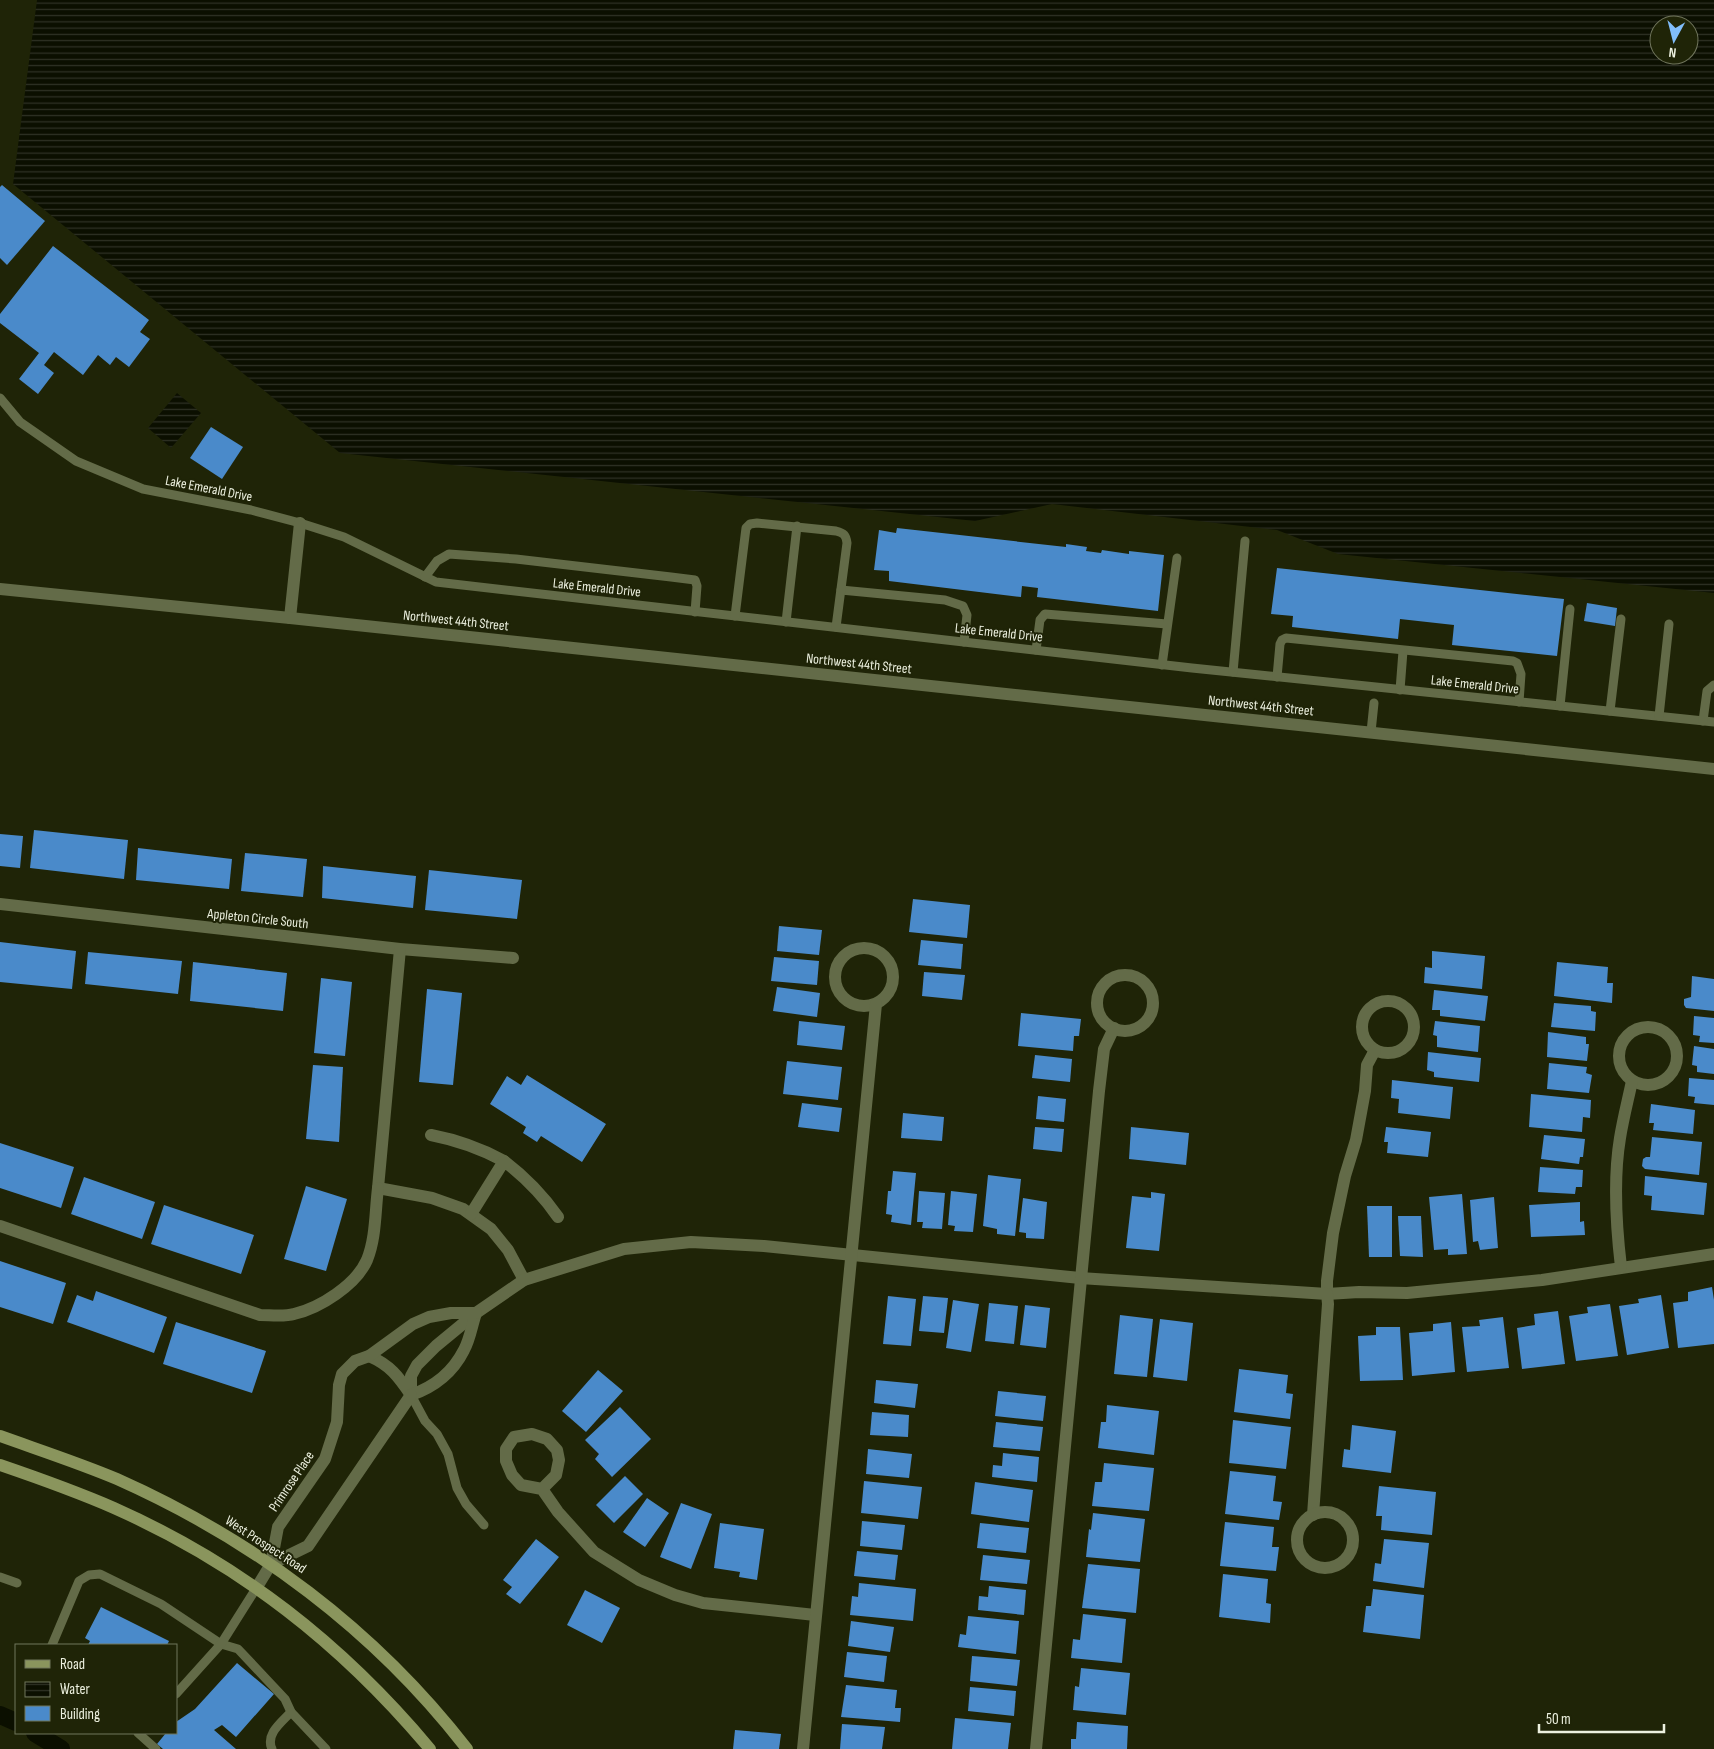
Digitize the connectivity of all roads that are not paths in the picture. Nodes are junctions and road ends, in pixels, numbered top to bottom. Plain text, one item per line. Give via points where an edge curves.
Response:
1 (0, 398) edge
2 (5, 410) edge
3 (300, 523) junction
4 (796, 526) junction
5 (1245, 541) dead end
6 (1177, 558) dead end
7 (425, 577) junction
8 (0, 589) edge
9 (840, 590) junction
10 (1570, 609) dead end
11 (695, 612) junction
12 (735, 616) junction
13 (290, 618) junction
14 (1621, 619) dead end
15 (786, 622) junction
16 (1167, 624) junction
17 (1669, 624) dead end
18 (836, 628) junction
19 (964, 642) junction
20 (1036, 650) junction
21 (1403, 651) junction
22 (1162, 664) junction
23 (1233, 672) junction
24 (1276, 677) junction
25 (1714, 686) edge
26 (1400, 690) junction
27 (1518, 702) junction
28 (1374, 703) dead end
29 (1560, 706) junction
30 (1610, 711) junction
31 (1659, 716) junction
32 (1703, 721) junction
33 (1714, 722) edge
34 (1371, 732) junction
35 (1714, 769) edge
36 (0, 904) edge
37 (400, 949) junction
38 (513, 958) dead end
39 (876, 1004) junction
40 (1114, 1028) junction
41 (1375, 1050) junction
42 (1632, 1081) junction
43 (431, 1135) dead end
44 (504, 1161) junction
45 (378, 1188) junction
46 (471, 1214) junction
47 (558, 1217) dead end
48 (0, 1226) edge
49 (1714, 1254) edge
50 (851, 1255) junction
51 (1621, 1267) junction
52 (1080, 1278) junction
53 (524, 1280) junction
54 (1327, 1294) junction
55 (476, 1313) junction
56 (369, 1356) junction
57 (411, 1395) junction
58 (0, 1436) edge
59 (0, 1465) edge
60 (542, 1489) junction
61 (1313, 1515) junction
62 (484, 1525) dead end
63 (271, 1564) junction
64 (0, 1577) edge
65 (17, 1583) dead end
66 (257, 1588) junction
67 (815, 1615) junction
68 (52, 1644) edge
69 (221, 1644) junction
70 (178, 1692) edge
71 (291, 1712) junction
72 (141, 1734) edge
73 (156, 1749) edge
74 (272, 1749) edge
75 (326, 1749) edge
76 (430, 1749) edge
77 (467, 1749) edge
78 (803, 1749) edge
79 (1036, 1749) edge

1 - 2 lane, Lake Emerald Drive
2 - 3 lane, Lake Emerald Drive via 76,461 143,489
3 - 7 lane, Lake Emerald Drive via 344,538
3 - 13 street
4 - 9 lane via 842,532 846,536
4 - 12 lane via 757,522 746,528
4 - 15 lane
5 - 23 lane
6 - 16 lane
7 - 11 lane, Lake Emerald Drive via 436,582
7 - 11 lane via 437,561 449,554 671,576 695,580
8 - 13 street, Northwest 44th Street
9 - 18 lane
9 - 19 lane via 946,600 963,606 967,615
10 - 29 lane
11 - 12 lane, Lake Emerald Drive
12 - 15 lane, Lake Emerald Drive
13 - 34 street, Northwest 44th Street
14 - 30 lane
15 - 18 lane, Lake Emerald Drive
16 - 20 lane via 1045,614 1040,620
16 - 22 lane
17 - 31 lane
18 - 19 lane, Lake Emerald Drive
19 - 20 lane, Lake Emerald Drive
20 - 22 lane, Lake Emerald Drive
21 - 24 lane via 1286,638 1280,644
21 - 26 lane
21 - 27 lane via 1513,661 1521,674
22 - 23 lane, Lake Emerald Drive
23 - 24 lane, Lake Emerald Drive
24 - 26 lane, Lake Emerald Drive
25 - 32 lane via 1707,691
26 - 27 lane, Lake Emerald Drive
27 - 29 lane, Lake Emerald Drive
28 - 34 lane
29 - 30 lane, Lake Emerald Drive
30 - 31 lane, Lake Emerald Drive
31 - 32 lane, Lake Emerald Drive
32 - 33 lane, Lake Emerald Drive
34 - 35 street, Northwest 44th Street
36 - 37 street, Appleton Circle South
37 - 38 street, Appleton Circle South
37 - 45 street
39 - 39 street via 890,991 893,982 890,963 876,951 856,950 841,960 835,978 837,987 848,1001 857,1005
39 - 50 street
40 - 40 street via 1100,1016 1097,997 1107,981 1116,976 1134,976 1148,987 1152,1004 1150,1012 1140,1026 1123,1030
40 - 52 street via 1104,1049
41 - 41 street via 1368,1044 1361,1028 1367,1011 1381,1001 1390,1000 1406,1007 1414,1022 1412,1039 1407,1046 1392,1053
41 - 54 street via 1368,1064 1356,1140 1333,1233
42 - 42 street via 1620,1066 1620,1047 1624,1038 1640,1028 1650,1027 1667,1034 1677,1050 1674,1069 1668,1077 1651,1085
42 - 51 street via 1620,1139 1616,1194
43 - 44 street via 454,1139
44 - 46 street
44 - 47 street via 525,1177
45 - 46 street via 432,1198
45 - 48 street via 372,1242 366,1262 349,1284 327,1300 294,1314 260,1315
46 - 53 street via 491,1229 508,1250
49 - 51 street
50 - 52 street
50 - 53 street via 692,1242 624,1249
50 - 67 street
51 - 54 street via 1542,1280 1407,1293
52 - 54 street
52 - 79 street
53 - 55 street
54 - 61 street
55 - 56 street, Primrose Place via 429,1317 413,1324
55 - 57 street via 464,1350 450,1372
55 - 57 street via 417,1365 410,1376
56 - 57 street via 383,1362 398,1375
56 - 63 street, Primrose Place via 355,1361 342,1374 336,1422 326,1459 278,1527
57 - 62 lane via 448,1454 457,1488
57 - 63 street via 308,1546
58 - 63 main road, West Prospect Road via 141,1490 196,1518
59 - 66 main road via 143,1522
60 - 60 street via 556,1476 560,1460 558,1450 547,1439 532,1434 514,1437 506,1449 506,1461 512,1475 521,1485
60 - 67 street via 594,1552 639,1580 703,1602
61 - 61 street via 1300,1528 1298,1546 1301,1554 1314,1566 1333,1567 1348,1557 1354,1539 1352,1530 1347,1522 1331,1512
63 - 66 street
63 - 77 main road, West Prospect Road via 348,1622 414,1687
64 - 65 lane
66 - 69 lane
66 - 76 main road via 333,1647
67 - 78 street
68 - 69 lane via 79,1581 89,1575 100,1574 161,1604
69 - 70 lane
69 - 71 lane via 238,1649 285,1699
71 - 74 lane via 272,1733
71 - 75 lane
72 - 73 lane

